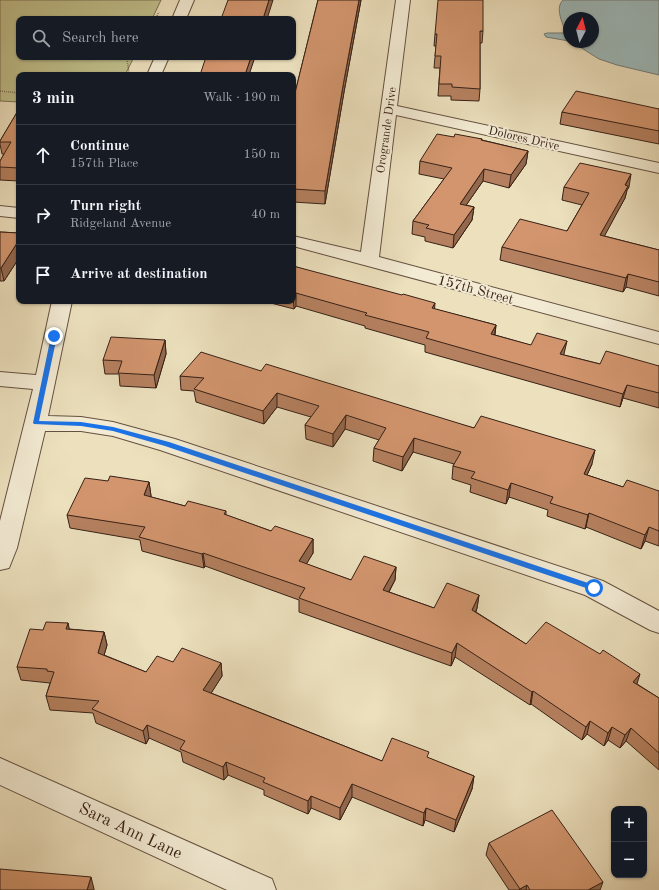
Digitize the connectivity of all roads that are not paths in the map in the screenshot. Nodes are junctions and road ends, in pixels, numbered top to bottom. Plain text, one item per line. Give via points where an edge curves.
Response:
1 (187, 0) edge
2 (403, 0) edge
3 (180, 16) edge
4 (161, 60) edge
5 (155, 72) edge
6 (389, 109) junction
7 (659, 168) edge
8 (0, 211) edge
9 (16, 213) edge
10 (296, 243) edge
11 (369, 260) junction
12 (61, 304) edge
13 (659, 338) edge
14 (0, 379) edge
15 (44, 383) junction
16 (36, 423) junction
17 (2, 552) edge
18 (659, 623) edge
19 (0, 771) edge
20 (261, 890) edge

1 - 3 street
2 - 6 street, Orogrande Drive
4 - 5 street
6 - 7 street, Dolores Drive
6 - 11 street, Orogrande Drive
8 - 9 street
10 - 11 street, 157th Street
11 - 13 street, 157th Street
12 - 15 street
14 - 15 street
15 - 16 street
16 - 17 street
16 - 18 street via 81,424 113,429 167,444 594,588
19 - 20 street, Sara Ann Lane

